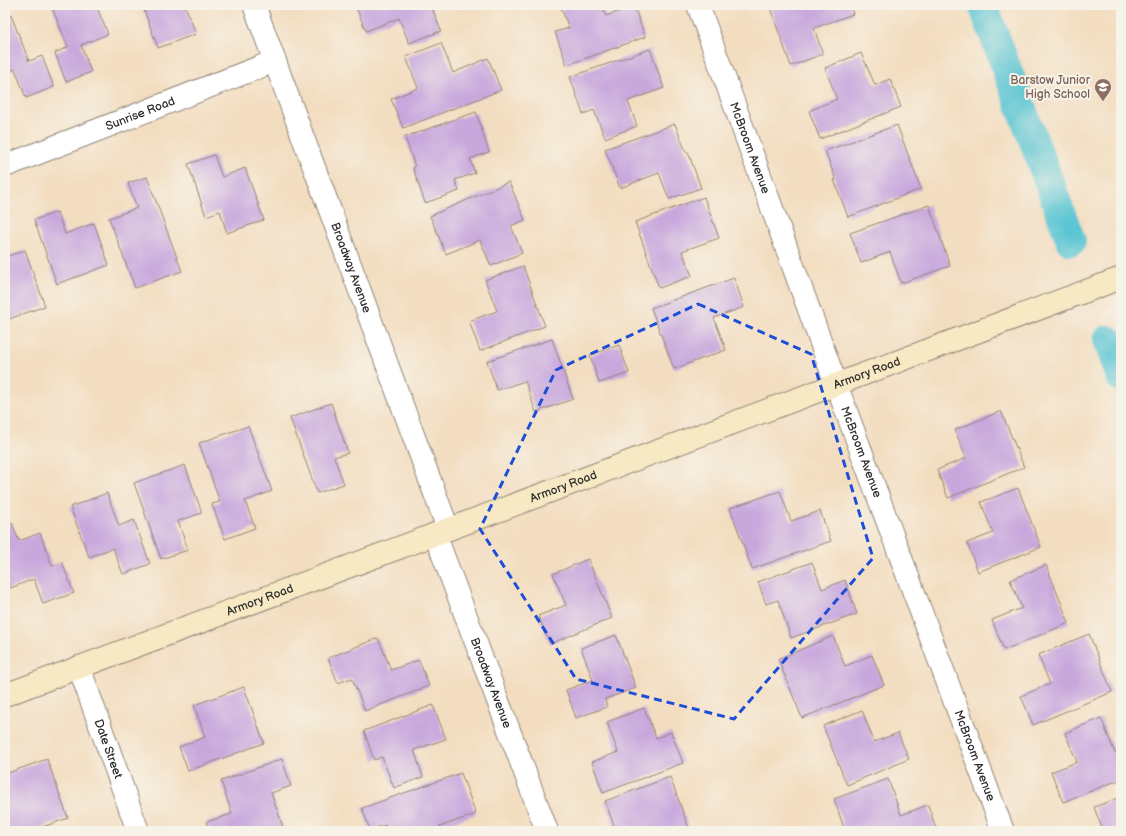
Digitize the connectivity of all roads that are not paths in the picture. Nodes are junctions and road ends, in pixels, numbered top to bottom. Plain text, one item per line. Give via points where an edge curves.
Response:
1 (254, 5) edge
2 (698, 5) edge
3 (275, 61) junction
4 (5, 166) edge
5 (1121, 278) edge
6 (836, 384) junction
7 (442, 532) junction
8 (79, 667) junction
9 (5, 695) edge
10 (138, 831) edge
11 (547, 831) edge
12 (1002, 831) edge

1 - 3 street, Broadway Avenue
2 - 6 street, McBroom Avenue
3 - 4 street, Sunrise Road
3 - 7 street, Broadway Avenue
5 - 6 main road, Armory Road
6 - 7 main road, Armory Road
6 - 12 street, McBroom Avenue
7 - 8 main road, Armory Road
7 - 11 street, Broadway Avenue
8 - 9 main road, Armory Road
8 - 10 street, Date Street

